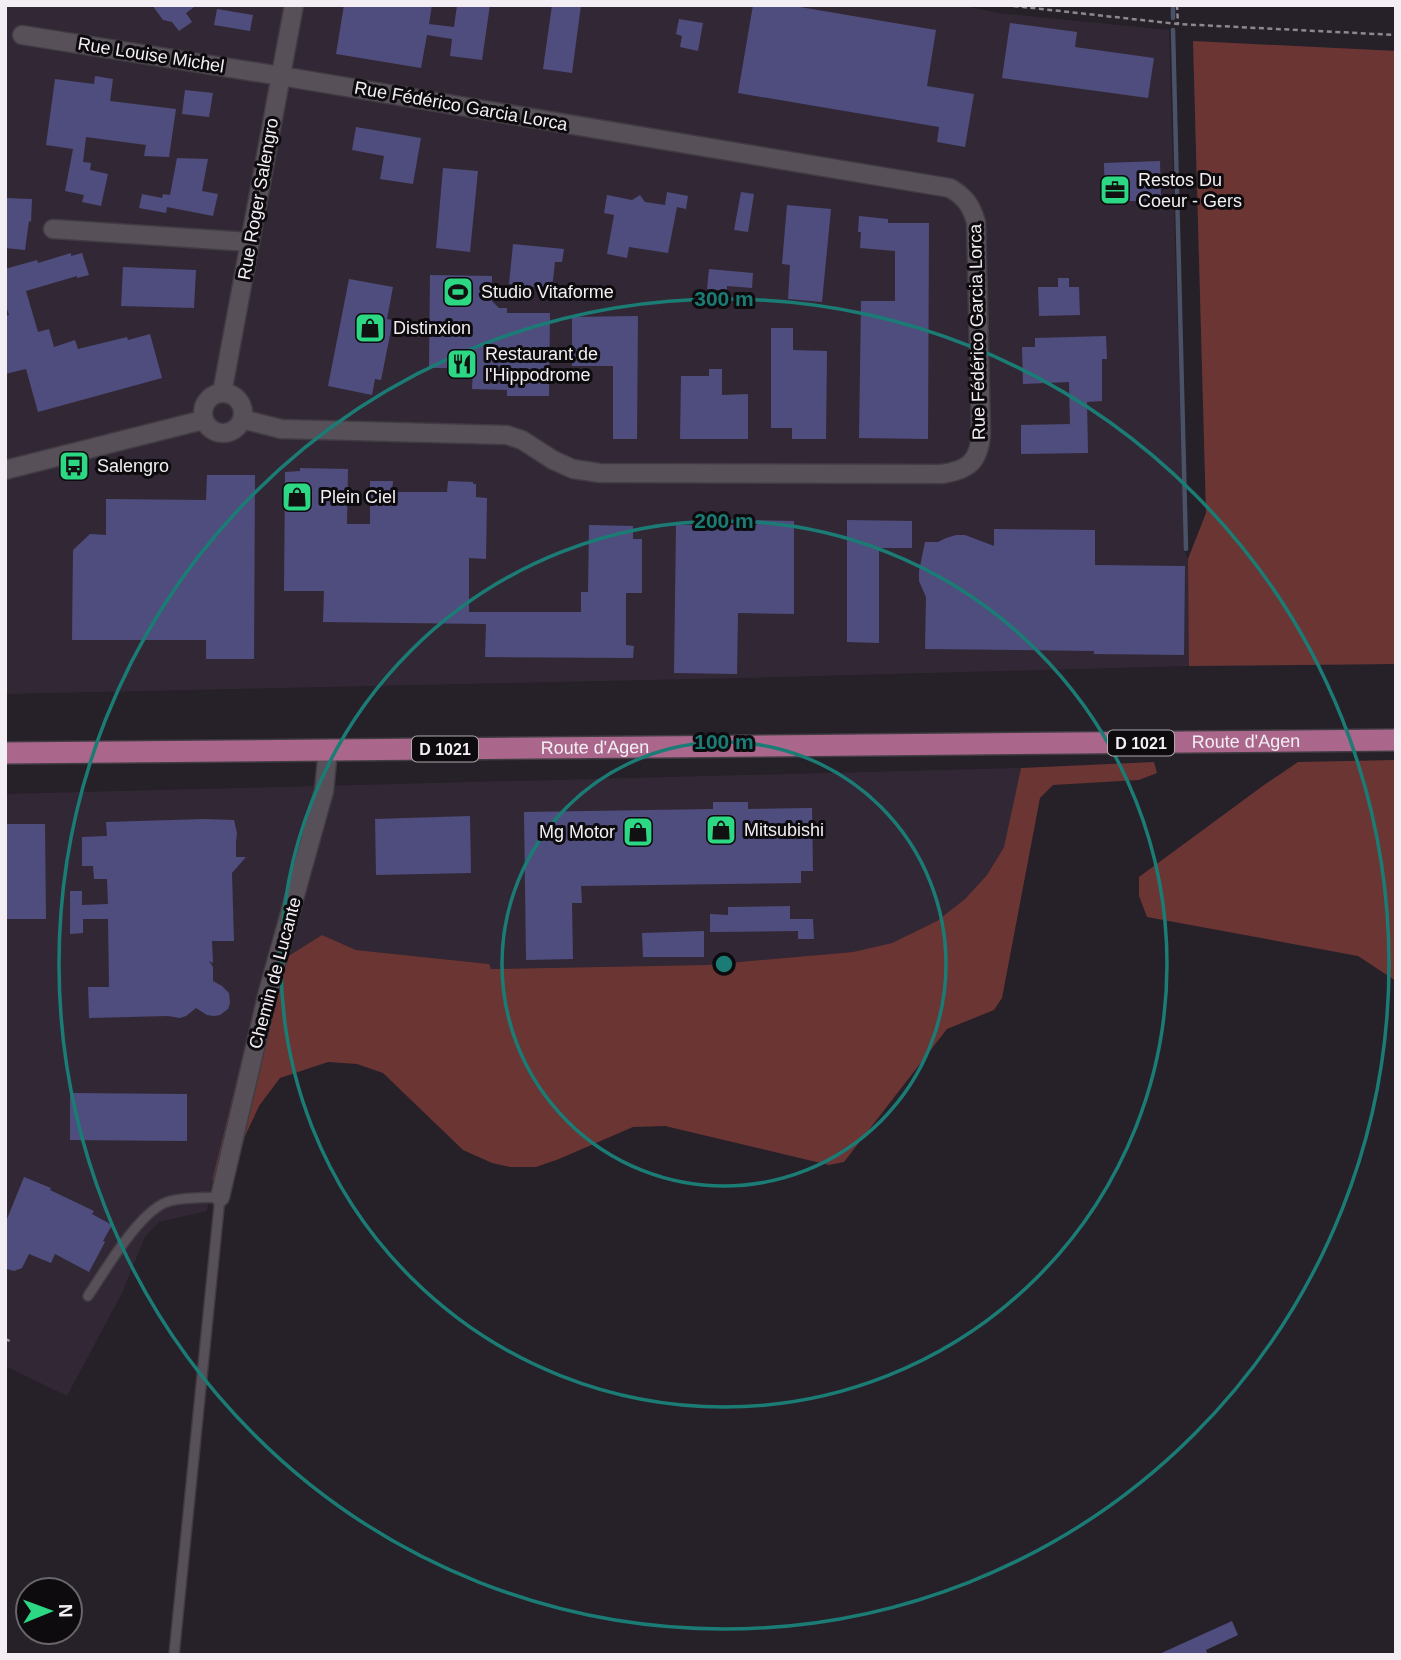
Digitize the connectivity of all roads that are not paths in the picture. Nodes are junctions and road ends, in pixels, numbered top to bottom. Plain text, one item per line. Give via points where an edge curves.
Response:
1 (294, 5) edge
2 (22, 35) dead end
3 (281, 76) junction
4 (53, 229) dead end
5 (250, 242) junction
6 (222, 393) junction
7 (203, 419) junction
8 (242, 419) junction
9 (5, 470) edge
10 (1396, 740) edge
11 (328, 750) junction
12 (5, 753) edge
13 (219, 1197) junction
14 (88, 1296) dead end
15 (174, 1655) edge

1 - 3 street, Rue Roger Salengro
2 - 3 street, Rue Louise Michel
3 - 5 street, Rue Roger Salengro
3 - 8 street, Rue Fédérico Garcia Lorca via 950,188 966,198 976,222 980,449 958,472 942,474 600,473 573,469 507,435 281,429
4 - 5 street
5 - 6 street, Rue Roger Salengro
6 - 7 street via 206,401
6 - 8 street via 239,401
7 - 8 street via 211,430 223,434 235,430
7 - 9 street
10 - 11 main road, Route d'Agen / D 1021
11 - 12 main road, Route d'Agen / D 1021
11 - 13 street, Chemin de Lucante via 324,791 268,992
13 - 14 lane via 171,1200 146,1215
13 - 15 lane

